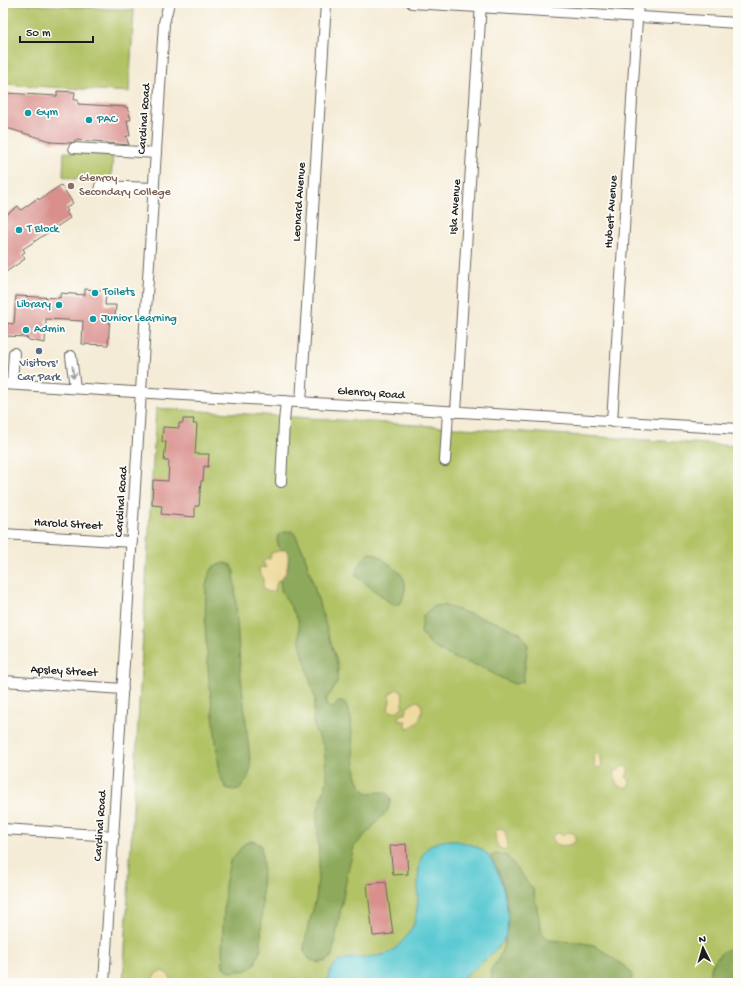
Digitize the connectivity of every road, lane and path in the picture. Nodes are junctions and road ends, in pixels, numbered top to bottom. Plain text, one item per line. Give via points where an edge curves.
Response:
1 (162, 3) edge
2 (169, 3) edge
3 (326, 3) edge
4 (412, 3) edge
5 (638, 3) edge
6 (481, 5) edge
7 (637, 17) junction
8 (164, 23) junction
9 (738, 23) edge
10 (74, 148) dead end
11 (156, 153) junction
12 (100, 186) dead end
13 (154, 188) junction
14 (14, 353) dead end
15 (71, 356) dead end
16 (8, 384) edge
17 (75, 388) junction
18 (141, 392) junction
19 (286, 401) junction
20 (300, 402) junction
21 (452, 412) junction
22 (612, 422) junction
23 (738, 429) edge
24 (446, 461) dead end
25 (281, 482) dead end
26 (3, 534) edge
27 (132, 542) junction
28 (3, 681) edge
29 (123, 689) junction
30 (3, 829) edge
31 (114, 836) junction
32 (104, 983) edge

1 - 8 street, Cardinal Road
2 - 8 street, Cardinal Road
3 - 20 street, Leonard Avenue
4 - 6 street
5 - 7 street, Hubert Avenue
6 - 7 street
6 - 21 street, Isla Avenue
7 - 9 street
7 - 22 street, Hubert Avenue
8 - 11 street, Cardinal Road
10 - 11 street
11 - 13 street, Cardinal Road
12 - 13 street
13 - 18 street, Cardinal Road
14 - 16 street
15 -> 17 street
16 - 17 street, Glenroy Road
17 - 18 street, Glenroy Road
18 - 19 street, Glenroy Road
18 - 27 street, Cardinal Road
19 - 20 street, Glenroy Road
19 - 25 street
20 - 21 street, Glenroy Road
21 - 22 street, Glenroy Road
21 - 24 street, Isla Avenue
22 - 23 street, Glenroy Road
26 - 27 street, Harold Street
27 - 29 street, Cardinal Road
28 - 29 street, Apsley Street
29 - 31 street, Cardinal Road
30 - 31 street
31 - 32 street, Cardinal Road

